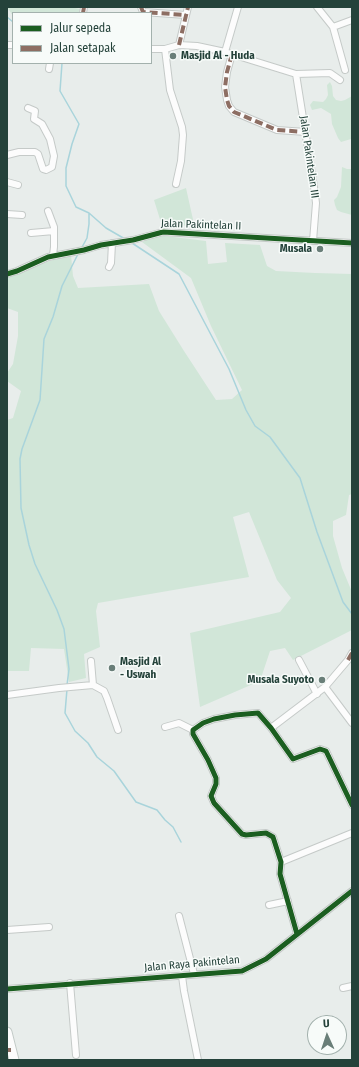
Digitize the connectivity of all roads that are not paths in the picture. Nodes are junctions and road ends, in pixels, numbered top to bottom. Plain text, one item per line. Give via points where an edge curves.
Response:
1 (188, 7) edge
2 (238, 7) edge
3 (317, 7) edge
4 (152, 13) edge
5 (186, 15) junction
6 (352, 20) edge
7 (333, 27) junction
8 (179, 45) junction
9 (152, 49) edge
10 (165, 49) junction
11 (225, 52) junction
12 (232, 54) junction
13 (345, 70) dead end
14 (296, 74) junction
15 (340, 80) dead end
16 (28, 108) dead end
17 (306, 132) junction
18 (7, 155) edge
19 (7, 182) edge
20 (176, 184) dead end
21 (18, 185) dead end
22 (48, 211) dead end
23 (7, 214) edge
24 (22, 215) dead end
25 (54, 231) junction
26 (31, 233) dead end
27 (313, 241) junction
28 (112, 243) junction
29 (352, 243) edge
30 (53, 256) junction
31 (109, 267) dead end
32 (7, 274) edge
33 (352, 653) edge
34 (299, 660) dead end
35 (91, 661) dead end
36 (93, 685) junction
37 (325, 687) junction
38 (317, 694) junction
39 (7, 695) edge
40 (352, 723) edge
41 (165, 727) dead end
42 (271, 728) junction
43 (118, 730) dead end
44 (193, 730) junction
45 (352, 805) edge
46 (352, 833) edge
47 (281, 862) junction
48 (352, 891) edge
49 (288, 901) junction
50 (269, 905) dead end
51 (179, 916) dead end
52 (49, 927) dead end
53 (7, 930) edge
54 (297, 934) junction
55 (194, 974) junction
56 (182, 976) junction
57 (70, 983) junction
58 (352, 986) edge
59 (343, 988) dead end
60 (7, 989) edge
61 (7, 1032) edge
62 (9, 1050) edge
63 (76, 1055) dead end
64 (14, 1060) edge
65 (198, 1060) edge

1 - 5 street
2 - 11 street
3 - 7 street
4 - 5 street
5 - 8 street
6 - 7 street
7 - 13 street
8 - 10 street
8 - 11 street
9 - 10 street
10 - 20 street via 170,90 183,135
11 - 12 street
12 - 14 street
12 - 17 street via 225,87 229,106 234,112 277,130
14 - 15 street via 330,73
14 - 17 street, Jalan Pakintelan III
16 - 18 street via 35,111 34,119 42,124 50,139 54,156 52,167 43,169 35,152
17 - 27 street, Jalan Pakintelan III via 316,203
19 - 21 street
22 - 25 street
23 - 24 street
25 - 26 street
25 - 30 street
27 - 28 street, Jalan Pakintelan II via 164,232
27 - 29 street, Jalan Pakintelan II
28 - 30 street, Jalan Pakintelan II
28 - 31 street
30 - 32 street, Jalan Pakintelan II
33 - 37 street
34 - 38 street
35 - 36 street
36 - 39 street
36 - 43 street via 104,691
37 - 38 street
37 - 40 street
38 - 42 street
41 - 44 street via 179,724
42 - 44 street via 260,715 253,713 214,719
42 - 45 street via 293,759 320,749 326,751
44 - 47 street via 216,778 211,796 214,803 242,834 270,834 276,843
46 - 47 street
47 - 49 street via 280,874
48 - 54 street, Jalan Raya Pakintelan
49 - 50 street
49 - 54 street
51 - 55 street
52 - 53 street
54 - 55 street, Jalan Raya Pakintelan via 266,959 245,970
55 - 56 street, Jalan Raya Pakintelan
56 - 57 street, Jalan Raya Pakintelan
56 - 65 street
57 - 60 street, Jalan Raya Pakintelan
57 - 63 street
58 - 59 street
61 - 62 main road
62 - 64 main road

